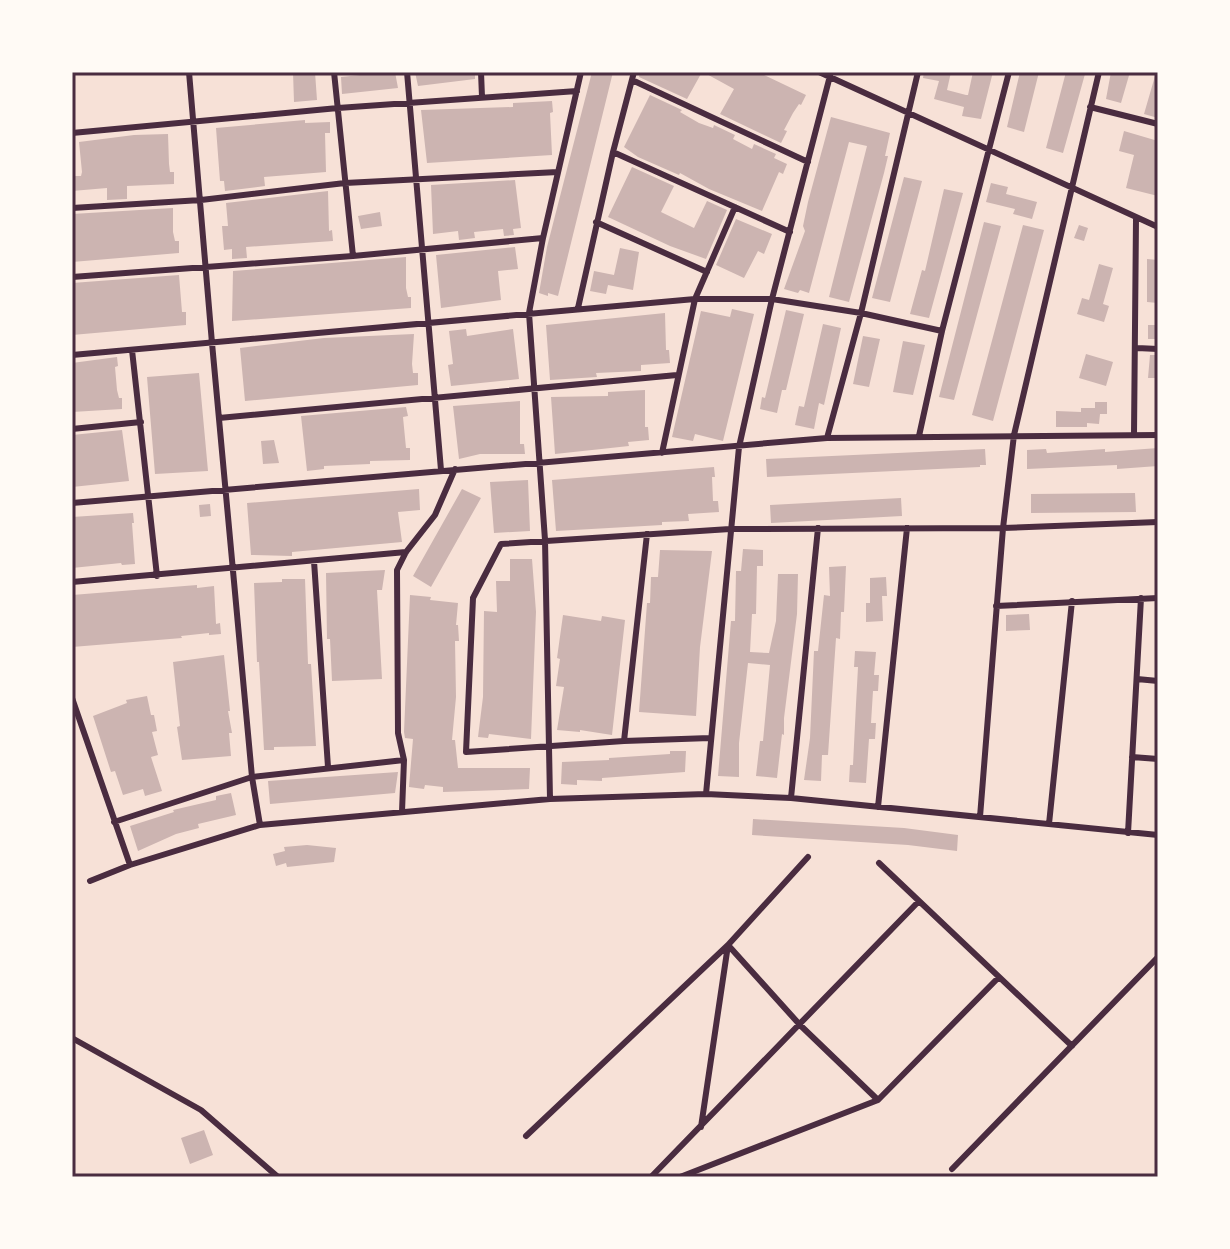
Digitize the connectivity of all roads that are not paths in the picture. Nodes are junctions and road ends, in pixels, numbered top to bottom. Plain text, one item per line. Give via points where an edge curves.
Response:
1 (189, 72) edge
2 (334, 72) edge
3 (407, 72) edge
4 (481, 72) edge
5 (581, 72) edge
6 (634, 72) edge
7 (819, 72) edge
8 (918, 72) edge
9 (1009, 72) edge
10 (1099, 72) edge
11 (830, 74) edge
12 (632, 80) junction
13 (577, 91) junction
14 (482, 97) junction
15 (410, 103) junction
16 (1090, 107) junction
17 (338, 108) junction
18 (907, 113) junction
19 (194, 123) junction
20 (1158, 124) edge
21 (72, 133) edge
22 (990, 150) junction
23 (613, 152) junction
24 (808, 162) junction
25 (558, 172) junction
26 (416, 178) junction
27 (345, 183) junction
28 (1073, 189) junction
29 (201, 200) junction
30 (735, 207) junction
31 (72, 208) edge
32 (1136, 219) junction
33 (596, 222) junction
34 (1158, 227) edge
35 (790, 232) junction
36 (543, 238) junction
37 (422, 250) junction
38 (353, 256) junction
39 (206, 268) junction
40 (707, 272) junction
41 (72, 277) edge
42 (695, 299) junction
43 (772, 299) junction
44 (578, 308) junction
45 (529, 313) junction
46 (861, 313) junction
47 (428, 323) junction
48 (942, 331) junction
49 (212, 343) junction
50 (1137, 348) junction
51 (1158, 349) edge
52 (132, 350) junction
53 (72, 355) edge
54 (677, 375) junction
55 (534, 386) junction
56 (436, 396) junction
57 (219, 418) junction
58 (141, 422) junction
59 (72, 429) edge
60 (1014, 435) junction
61 (1134, 435) junction
62 (1158, 435) edge
63 (919, 436) junction
64 (827, 438) junction
65 (739, 447) junction
66 (662, 453) junction
67 (541, 461) junction
68 (455, 469) junction
69 (441, 470) junction
70 (227, 488) junction
71 (149, 496) junction
72 (72, 503) edge
73 (1158, 522) edge
74 (818, 528) junction
75 (907, 528) junction
76 (1003, 528) junction
77 (730, 529) junction
78 (647, 534) junction
79 (545, 540) junction
80 (406, 552) junction
81 (314, 561) junction
82 (234, 567) junction
83 (157, 576) junction
84 (72, 582) edge
85 (1141, 598) junction
86 (1158, 598) edge
87 (1072, 601) junction
88 (996, 606) junction
89 (1137, 679) junction
90 (1158, 681) edge
91 (72, 698) edge
92 (710, 738) junction
93 (624, 741) junction
94 (548, 746) junction
95 (1132, 757) junction
96 (1158, 759) edge
97 (404, 760) junction
98 (328, 767) junction
99 (252, 777) junction
100 (706, 794) junction
101 (791, 798) junction
102 (550, 799) junction
103 (878, 807) junction
104 (402, 812) junction
105 (980, 817) junction
106 (114, 822) junction
107 (1049, 824) junction
108 (260, 825) junction
109 (1128, 833) junction
110 (1158, 835) edge
111 (808, 857) dead end
112 (879, 863) dead end
113 (130, 865) junction
114 (90, 881) dead end
115 (919, 901) junction
116 (728, 945) junction
117 (1158, 957) edge
118 (999, 977) junction
119 (800, 1025) junction
120 (72, 1038) edge
121 (1072, 1046) junction
122 (878, 1100) junction
123 (701, 1127) junction
124 (526, 1136) dead end
125 (952, 1169) dead end
126 (278, 1177) edge
127 (651, 1177) edge
128 (680, 1177) edge

1 - 19 street
2 - 17 street
3 - 15 street
4 - 14 street
5 - 13 street
6 - 12 street
7 - 11 street
8 - 18 street
9 - 22 street
10 - 16 street
11 - 18 street
11 - 24 street
12 - 23 street
12 - 24 street
13 - 14 street
13 - 25 street
14 - 15 street
15 - 17 street
15 - 26 street
16 - 20 street
16 - 28 street
17 - 19 street
17 - 27 street
18 - 22 street
18 - 46 street
19 - 21 street
19 - 29 street
22 - 28 street
22 - 48 street
23 - 30 street
23 - 33 street
24 - 35 street
25 - 26 street
25 - 36 street
26 - 27 street
26 - 37 street
27 - 29 street
27 - 38 street
28 - 32 street
28 - 60 street
29 - 31 street
29 - 39 street
30 - 35 street
30 - 40 street
32 - 34 street
32 - 50 street
33 - 40 street
33 - 44 street
35 - 43 street
36 - 37 street
36 - 45 street
37 - 38 street
37 - 47 street
38 - 39 street
39 - 41 street
39 - 49 street
40 - 42 street
42 - 43 street
42 - 44 street
42 - 54 street
43 - 46 street
43 - 65 street
44 - 45 street
45 - 47 street
45 - 55 street
46 - 48 street
46 - 64 street
47 - 49 street
47 - 56 street
48 - 63 street
49 - 52 street
49 - 57 street
50 - 51 street
50 - 61 street
52 - 53 street
52 - 58 street
54 - 55 street
54 - 66 street
55 - 56 street
55 - 67 street
56 - 57 street
56 - 69 street
57 - 70 street
58 - 59 street
58 - 71 street
60 - 61 street
60 - 63 street
60 - 76 street
61 - 62 street
63 - 64 street
64 - 65 street
65 - 66 street
65 - 77 street
66 - 67 street
67 - 68 street
67 - 79 street
68 - 69 street
68 - 80 street via 435,515
69 - 70 street
70 - 71 street
70 - 82 street
71 - 72 street
71 - 83 street
73 - 76 street
74 - 75 street
74 - 77 street
74 - 101 street
75 - 76 street
75 - 103 street
76 - 88 street
77 - 78 street
77 - 92 street
78 - 79 street
78 - 93 street
79 - 94 street
79 - 94 street via 501,544 473,598 466,752
80 - 81 street
80 - 97 street via 397,570 398,733
81 - 82 street
81 - 98 street
82 - 83 street
82 - 99 street
83 - 84 street
85 - 86 street
85 - 87 street
85 - 89 street
87 - 88 street
87 - 107 street
88 - 105 street
89 - 90 street
89 - 95 street
91 - 106 street
92 - 93 street
92 - 100 street
93 - 94 street
94 - 102 street
95 - 96 street
95 - 109 street
97 - 98 street
97 - 104 street
98 - 99 street
99 - 106 street
99 - 108 street
100 - 101 street
100 - 102 street
101 - 103 street
102 - 104 street
103 - 105 street
104 - 108 street
105 - 107 street
106 - 113 street
107 - 109 street
108 - 113 street
109 - 110 street
111 - 116 street
112 - 115 street
113 - 114 street
115 - 118 street
115 - 119 street
116 - 119 street
116 - 123 street
116 - 124 street
117 - 121 street
118 - 121 street
118 - 122 street
119 - 122 street
119 - 123 street
120 - 126 street via 201,1110
121 - 125 street
122 - 128 street
123 - 127 street

